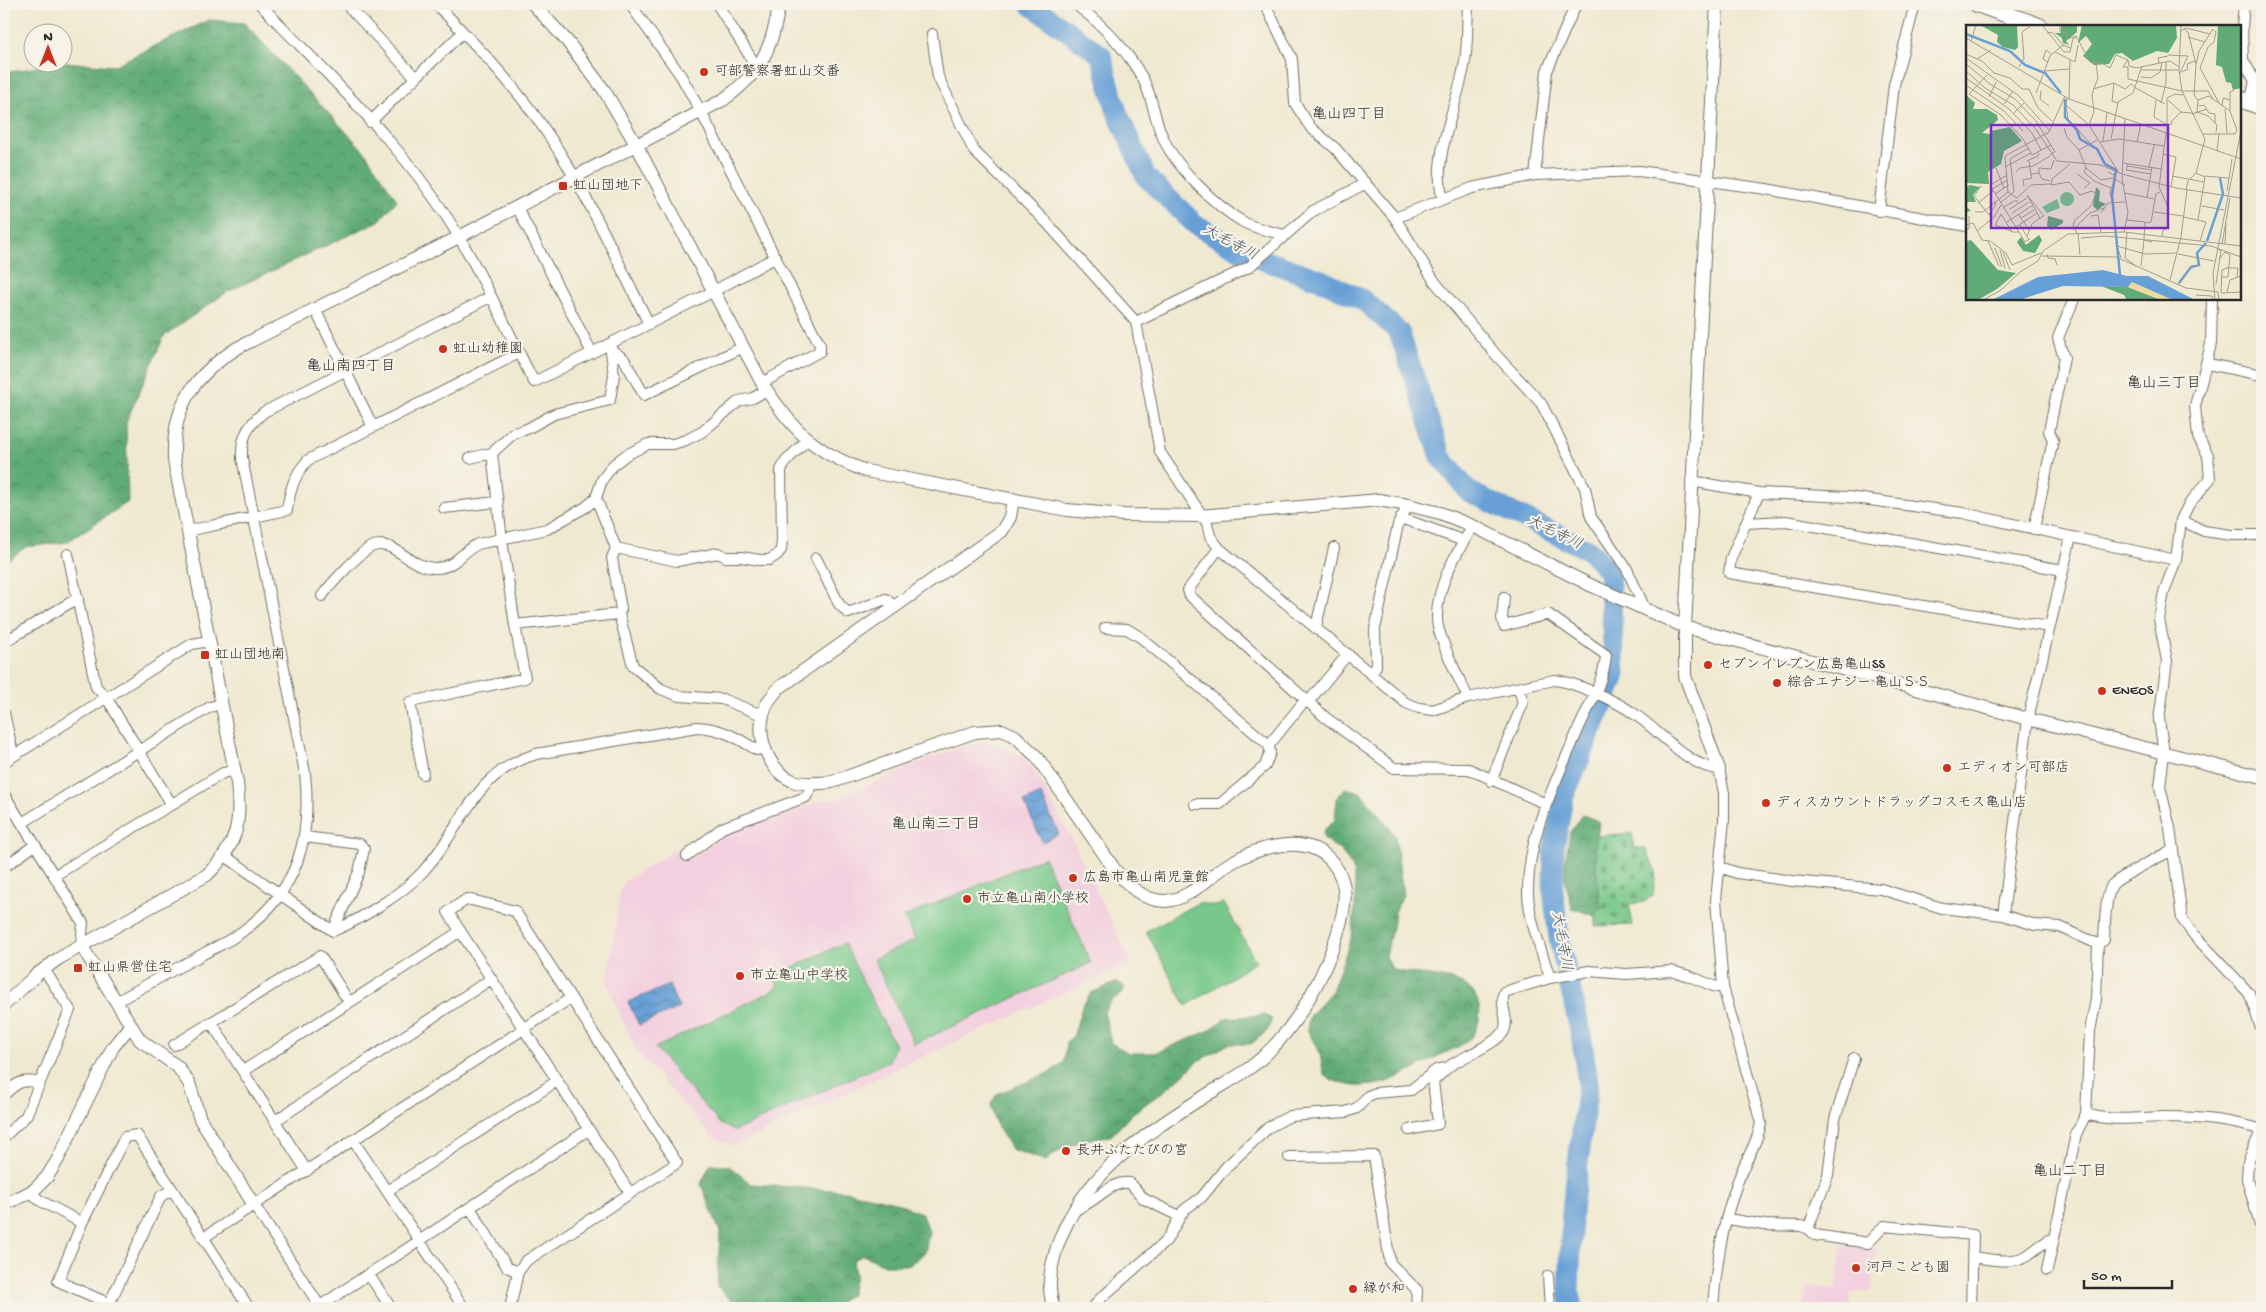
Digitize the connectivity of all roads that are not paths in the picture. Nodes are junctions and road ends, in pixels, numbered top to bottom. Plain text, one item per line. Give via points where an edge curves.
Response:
1 (260, 4) edge
2 (346, 4) edge
3 (436, 4) edge
4 (533, 4) edge
5 (630, 4) edge
6 (716, 4) edge
7 (779, 4) edge
8 (1075, 4) edge
9 (1265, 4) edge
10 (1468, 4) edge
11 (1576, 4) edge
12 (1718, 4) edge
13 (1915, 4) edge
14 (1977, 4) edge
15 (2244, 4) edge
16 (2037, 25) edge
17 (463, 32) junction
18 (932, 34) dead end
19 (758, 69) junction
20 (415, 77) junction
21 (2247, 104) edge
22 (702, 112) junction
23 (370, 122) junction
24 (637, 146) junction
25 (1534, 175) junction
26 (574, 177) junction
27 (1707, 180) junction
28 (1366, 183) junction
29 (1444, 199) junction
30 (516, 207) junction
31 (1879, 211) junction
32 (1395, 218) junction
33 (1966, 226) edge
34 (459, 237) junction
35 (1282, 238) junction
36 (776, 257) junction
37 (714, 292) junction
38 (490, 297) junction
39 (2074, 300) edge
40 (2212, 300) edge
41 (315, 310) junction
42 (1136, 322) junction
43 (649, 324) junction
44 (611, 347) junction
45 (743, 347) junction
46 (592, 353) junction
47 (519, 354) junction
48 (2208, 364) junction
49 (346, 371) junction
50 (2262, 375) edge
51 (764, 387) junction
52 (373, 427) junction
53 (807, 440) junction
54 (492, 452) junction
55 (470, 458) dead end
56 (1691, 481) junction
57 (1759, 493) junction
58 (596, 498) junction
59 (1013, 499) junction
60 (498, 502) junction
61 (1408, 505) junction
62 (444, 508) dead end
63 (1200, 516) junction
64 (253, 517) junction
65 (1401, 518) junction
66 (2181, 520) junction
67 (1746, 523) junction
68 (1473, 526) junction
69 (2034, 529) junction
70 (187, 530) junction
71 (2262, 534) edge
72 (2071, 537) junction
73 (502, 540) junction
74 (1464, 541) junction
75 (616, 548) junction
76 (1219, 548) junction
77 (1334, 548) dead end
78 (68, 554) dead end
79 (816, 558) dead end
80 (2176, 560) junction
81 (2063, 570) junction
82 (322, 596) dead end
83 (1504, 597) dead end
84 (78, 598) junction
85 (894, 606) junction
86 (1642, 609) junction
87 (619, 614) junction
88 (515, 625) junction
89 (1316, 627) junction
90 (2049, 627) junction
91 (1105, 628) dead end
92 (1685, 628) junction
93 (209, 640) junction
94 (4, 642) edge
95 (1348, 654) junction
96 (1371, 673) junction
97 (1519, 688) junction
98 (1598, 696) junction
99 (106, 697) junction
100 (1468, 698) junction
101 (1308, 701) junction
102 (222, 704) junction
103 (4, 713) edge
104 (762, 715) junction
105 (2028, 718) junction
106 (1269, 745) junction
107 (764, 748) junction
108 (139, 751) junction
109 (2164, 752) junction
110 (15, 754) junction
111 (4, 762) edge
112 (1719, 769) junction
113 (235, 770) junction
114 (423, 774) dead end
115 (2262, 777) edge
116 (1491, 781) junction
117 (813, 784) junction
118 (4, 794) edge
119 (1195, 804) dead end
120 (1546, 804) junction
121 (172, 805) junction
122 (22, 823) junction
123 (305, 837) junction
124 (35, 845) junction
125 (2174, 850) junction
126 (225, 856) junction
127 (687, 856) dead end
128 (4, 867) edge
129 (1720, 867) junction
130 (54, 876) junction
131 (279, 894) junction
132 (2003, 915) junction
133 (333, 931) junction
134 (459, 932) junction
135 (2098, 944) junction
136 (81, 945) junction
137 (44, 970) junction
138 (1553, 978) junction
139 (491, 979) junction
140 (1723, 988) junction
141 (571, 998) junction
142 (116, 1002) junction
143 (349, 1002) junction
144 (4, 1005) edge
145 (211, 1022) junction
146 (130, 1026) junction
147 (524, 1029) junction
148 (2262, 1031) edge
149 (174, 1045) dead end
150 (1854, 1058) dead end
151 (1449, 1067) junction
152 (243, 1071) junction
153 (557, 1081) junction
154 (40, 1083) junction
155 (4, 1095) edge
156 (2086, 1114) junction
157 (274, 1121) junction
158 (2262, 1129) edge
159 (588, 1130) junction
160 (1409, 1130) dead end
161 (4, 1137) edge
162 (354, 1140) junction
163 (1289, 1157) dead end
164 (307, 1171) junction
165 (172, 1190) junction
166 (31, 1192) junction
167 (387, 1192) junction
168 (630, 1194) junction
169 (4, 1205) edge
170 (254, 1205) junction
171 (470, 1208) junction
172 (1074, 1210) junction
173 (1179, 1216) junction
174 (1728, 1219) junction
175 (82, 1223) junction
176 (1808, 1229) junction
177 (2262, 1233) edge
178 (203, 1238) junction
179 (2054, 1238) junction
180 (420, 1241) junction
181 (1972, 1257) junction
182 (2047, 1270) dead end
183 (518, 1272) junction
184 (369, 1275) junction
185 (1548, 1276) dead end
186 (114, 1306) edge
187 (320, 1307) edge
188 (248, 1308) edge
189 (391, 1308) edge
190 (464, 1308) edge
191 (510, 1308) edge
192 (1054, 1308) edge
193 (1093, 1308) edge
194 (1416, 1308) edge
195 (1550, 1308) edge
196 (1713, 1308) edge
197 (1971, 1308) edge

1 - 23 street
2 - 20 street
3 - 17 street
4 - 24 street via 567,41 604,90
5 - 22 street
6 - 19 street
7 - 19 street via 771,44
8 - 35 street via 1100,23 1122,48 1144,81 1172,154 1197,186 1246,224
9 - 28 street via 1292,59 1296,102 1300,111 1311,128 1335,148
10 - 29 street via 1466,60 1440,162 1439,186
11 - 25 street via 1547,71
12 - 27 street
13 - 31 street via 1894,85
14 - 16 highway
15 - 21 street via 2243,60 2255,81
17 - 20 street
17 - 26 street via 523,100
18 - 42 street via 938,77 974,151 1047,223
19 - 22 street via 741,87
20 - 23 street
22 - 24 street
22 - 36 street
23 - 34 street via 417,177
24 - 26 street
24 - 37 street
25 - 27 street via 1639,171
25 - 29 street via 1472,188
26 - 30 street
26 - 43 street
27 - 31 street
27 - 56 street
28 - 32 street
28 - 35 street via 1313,211
29 - 32 street
30 - 34 street
30 - 46 street
31 - 33 street
32 - 86 street via 1435,282 1541,403 1585,488 1591,517 1627,569
34 - 38 street
34 - 41 street
35 - 42 street via 1249,268
36 - 37 street
36 - 51 street via 820,345 820,351
37 - 43 street
37 - 45 street
38 - 47 street
38 - 49 street
39 - 69 street via 2058,338 2064,358 2049,431 2053,440
40 - 48 street
41 - 49 street
41 - 70 street via 216,362 199,377 187,395 175,426 174,441 174,460
42 - 63 street via 1160,452
43 - 44 street
44 - 45 street via 624,359 644,396
44 - 46 street
44 - 54 street via 614,375 610,400 554,414 514,433
45 - 51 street
46 - 47 street via 534,382
47 - 52 street
48 - 50 street
48 - 66 street via 2196,406 2196,422 2198,437 2208,456 2210,479 2189,504
49 - 52 street
49 - 64 street via 264,412 252,422 242,445
51 - 53 street via 790,424
51 - 58 street via 753,398 740,401 702,432 686,440 674,444 648,444 626,455 602,480
52 - 64 street via 308,460 297,472 286,510
53 - 59 street via 845,464 866,471
53 - 75 street via 781,470 781,550 769,560 726,557 718,553 677,561
54 - 55 street
54 - 60 street
56 - 57 street
56 - 92 street
57 - 67 street
57 - 69 street via 1848,497 1962,513
58 - 73 street via 586,508 547,528
58 - 75 street
59 - 63 street via 1066,510
59 - 85 street via 1010,517 1002,531
60 - 62 street
60 - 73 street
61 - 63 street via 1379,500
61 - 65 street
61 - 68 street
63 - 76 street
64 - 70 street
64 - 123 street via 305,773 308,806
65 - 74 street
65 - 96 street via 1375,629 1376,666
66 - 71 street via 2204,531 2231,535
66 - 80 street
67 - 81 street via 1786,520
67 - 90 street via 1731,558 1729,573
68 - 74 street
68 - 86 street
69 - 72 street
70 - 93 street
72 - 80 street
72 - 81 street
73 - 82 street via 478,544 469,548 455,563 436,568 407,560 390,547 371,547
73 - 88 street
74 - 100 street via 1451,562 1436,620
75 - 87 street via 612,558 621,609
76 - 89 street
76 - 101 street via 1188,590 1190,596
77 - 89 street
78 - 84 street
79 - 85 street via 839,604 848,613 886,599
80 - 109 street via 2164,592 2159,619 2167,661 2159,720
81 - 90 street
83 - 98 street via 1504,626 1548,614 1606,655
84 - 94 street
84 - 99 street via 96,687
85 - 104 street via 779,688
86 - 92 street
87 - 88 street
87 - 104 street via 633,666 660,689 679,696 722,699
88 - 114 street via 525,678 410,702
89 - 95 street
90 - 105 street
91 - 106 street via 1127,629 1140,637
92 - 105 street
92 - 112 street via 1685,676
93 - 99 street via 192,644
93 - 102 street
95 - 96 street
95 - 101 street
96 - 100 street via 1406,703 1419,708 1433,710
97 - 98 street via 1554,680 1569,681
97 - 100 street
97 - 116 street via 1523,703
98 - 112 street via 1626,709 1708,769
98 - 120 street
99 - 108 street
99 - 110 street
101 - 106 street via 1302,704
101 - 116 street via 1394,768 1469,769
102 - 108 street via 210,707
102 - 113 street
103 - 110 street
104 - 107 street
105 - 109 street
105 - 132 street
106 - 119 street via 1265,766 1220,804
107 - 117 street via 782,774 794,781
107 - 133 street via 757,750 731,733 697,726 515,760 480,789 426,869 412,883 348,925
108 - 121 street
108 - 122 street
109 - 115 street
109 - 125 street via 2160,787
110 - 111 street
112 - 129 street via 1724,793
113 - 121 street via 223,773
113 - 126 street via 239,819
116 - 120 street
117 - 127 street via 806,797 722,828
117 - 172 street via 850,777 975,732 1002,730 1020,740 1037,757 1128,885 1155,900 1178,898 1229,864 1276,846 1307,847 1331,861 1339,872 1345,902 1330,955 1320,981 1281,1038 1251,1068 1152,1129 1135,1143 1088,1189
118 - 122 street
120 - 138 street via 1530,861 1528,895 1536,932
121 - 130 street
122 - 124 street
123 - 131 street via 290,879
123 - 133 street via 360,844 364,849 359,872
124 - 128 street
124 - 130 street
125 - 135 street via 2119,878 2111,886 2104,940
125 - 148 street via 2182,919 2249,993
126 - 131 street
126 - 136 street via 207,875
129 - 132 street via 1737,873 1792,881 1880,888 1942,908
129 - 140 street via 1716,900
130 - 136 street via 83,923
131 - 133 street
131 - 142 street via 266,912 242,932
132 - 135 street via 2034,925 2060,927
134 - 139 street
134 - 141 street via 448,912 467,899 515,911
134 - 143 street
135 - 156 street
136 - 137 street
136 - 142 street
137 - 144 street
137 - 154 street via 70,1010
138 - 140 street via 1589,971 1626,974 1671,971
138 - 151 street via 1504,992 1504,1032
139 - 147 street
139 - 157 street
140 - 174 street via 1761,1123 1759,1138 1741,1173
141 - 147 street
141 - 168 street via 677,1163
142 - 146 street
143 - 145 street via 320,956
143 - 152 street
145 - 149 street
145 - 152 street
146 - 166 street via 113,1048 58,1159 47,1177
146 - 170 street via 140,1040 178,1067 189,1083 200,1119
147 - 153 street
147 - 162 street
150 - 176 street via 1835,1119 1828,1175
151 - 160 street via 1433,1081 1438,1124
151 - 173 street via 1436,1070 1411,1090 1375,1093 1357,1108 1346,1112 1281,1119 1238,1154 1202,1197
152 - 157 street
153 - 159 street
153 - 167 street
154 - 155 street via 29,1080 16,1082
154 - 161 street via 26,1116
156 - 158 street via 2131,1120 2181,1117 2239,1123
156 - 179 street via 2076,1134
157 - 164 street
158 - 177 street via 2248,1162 2247,1179
159 - 168 street
159 - 171 street
162 - 164 street
162 - 167 street
163 - 194 street via 1374,1156 1390,1263 1417,1290
164 - 170 street
165 - 175 street via 137,1135 125,1137
165 - 178 street
165 - 186 street via 161,1196
166 - 169 street
166 - 175 street via 39,1200
167 - 180 street
168 - 183 street via 526,1262
170 - 178 street
170 - 187 street
171 - 180 street
171 - 183 street via 507,1266
172 - 173 street via 1085,1207 1123,1182 1130,1183 1144,1199
172 - 192 street via 1052,1268 1050,1297
173 - 193 street via 1166,1241
174 - 176 street
174 - 196 street via 1715,1272
175 - 186 street via 58,1281
176 - 181 street via 1815,1236 1868,1243 1884,1226 1973,1236
178 - 188 street
179 - 181 street via 2016,1260
179 - 182 street
180 - 184 street
180 - 190 street
181 - 197 street
183 - 191 street
184 - 187 street
184 - 189 street
185 - 195 street

